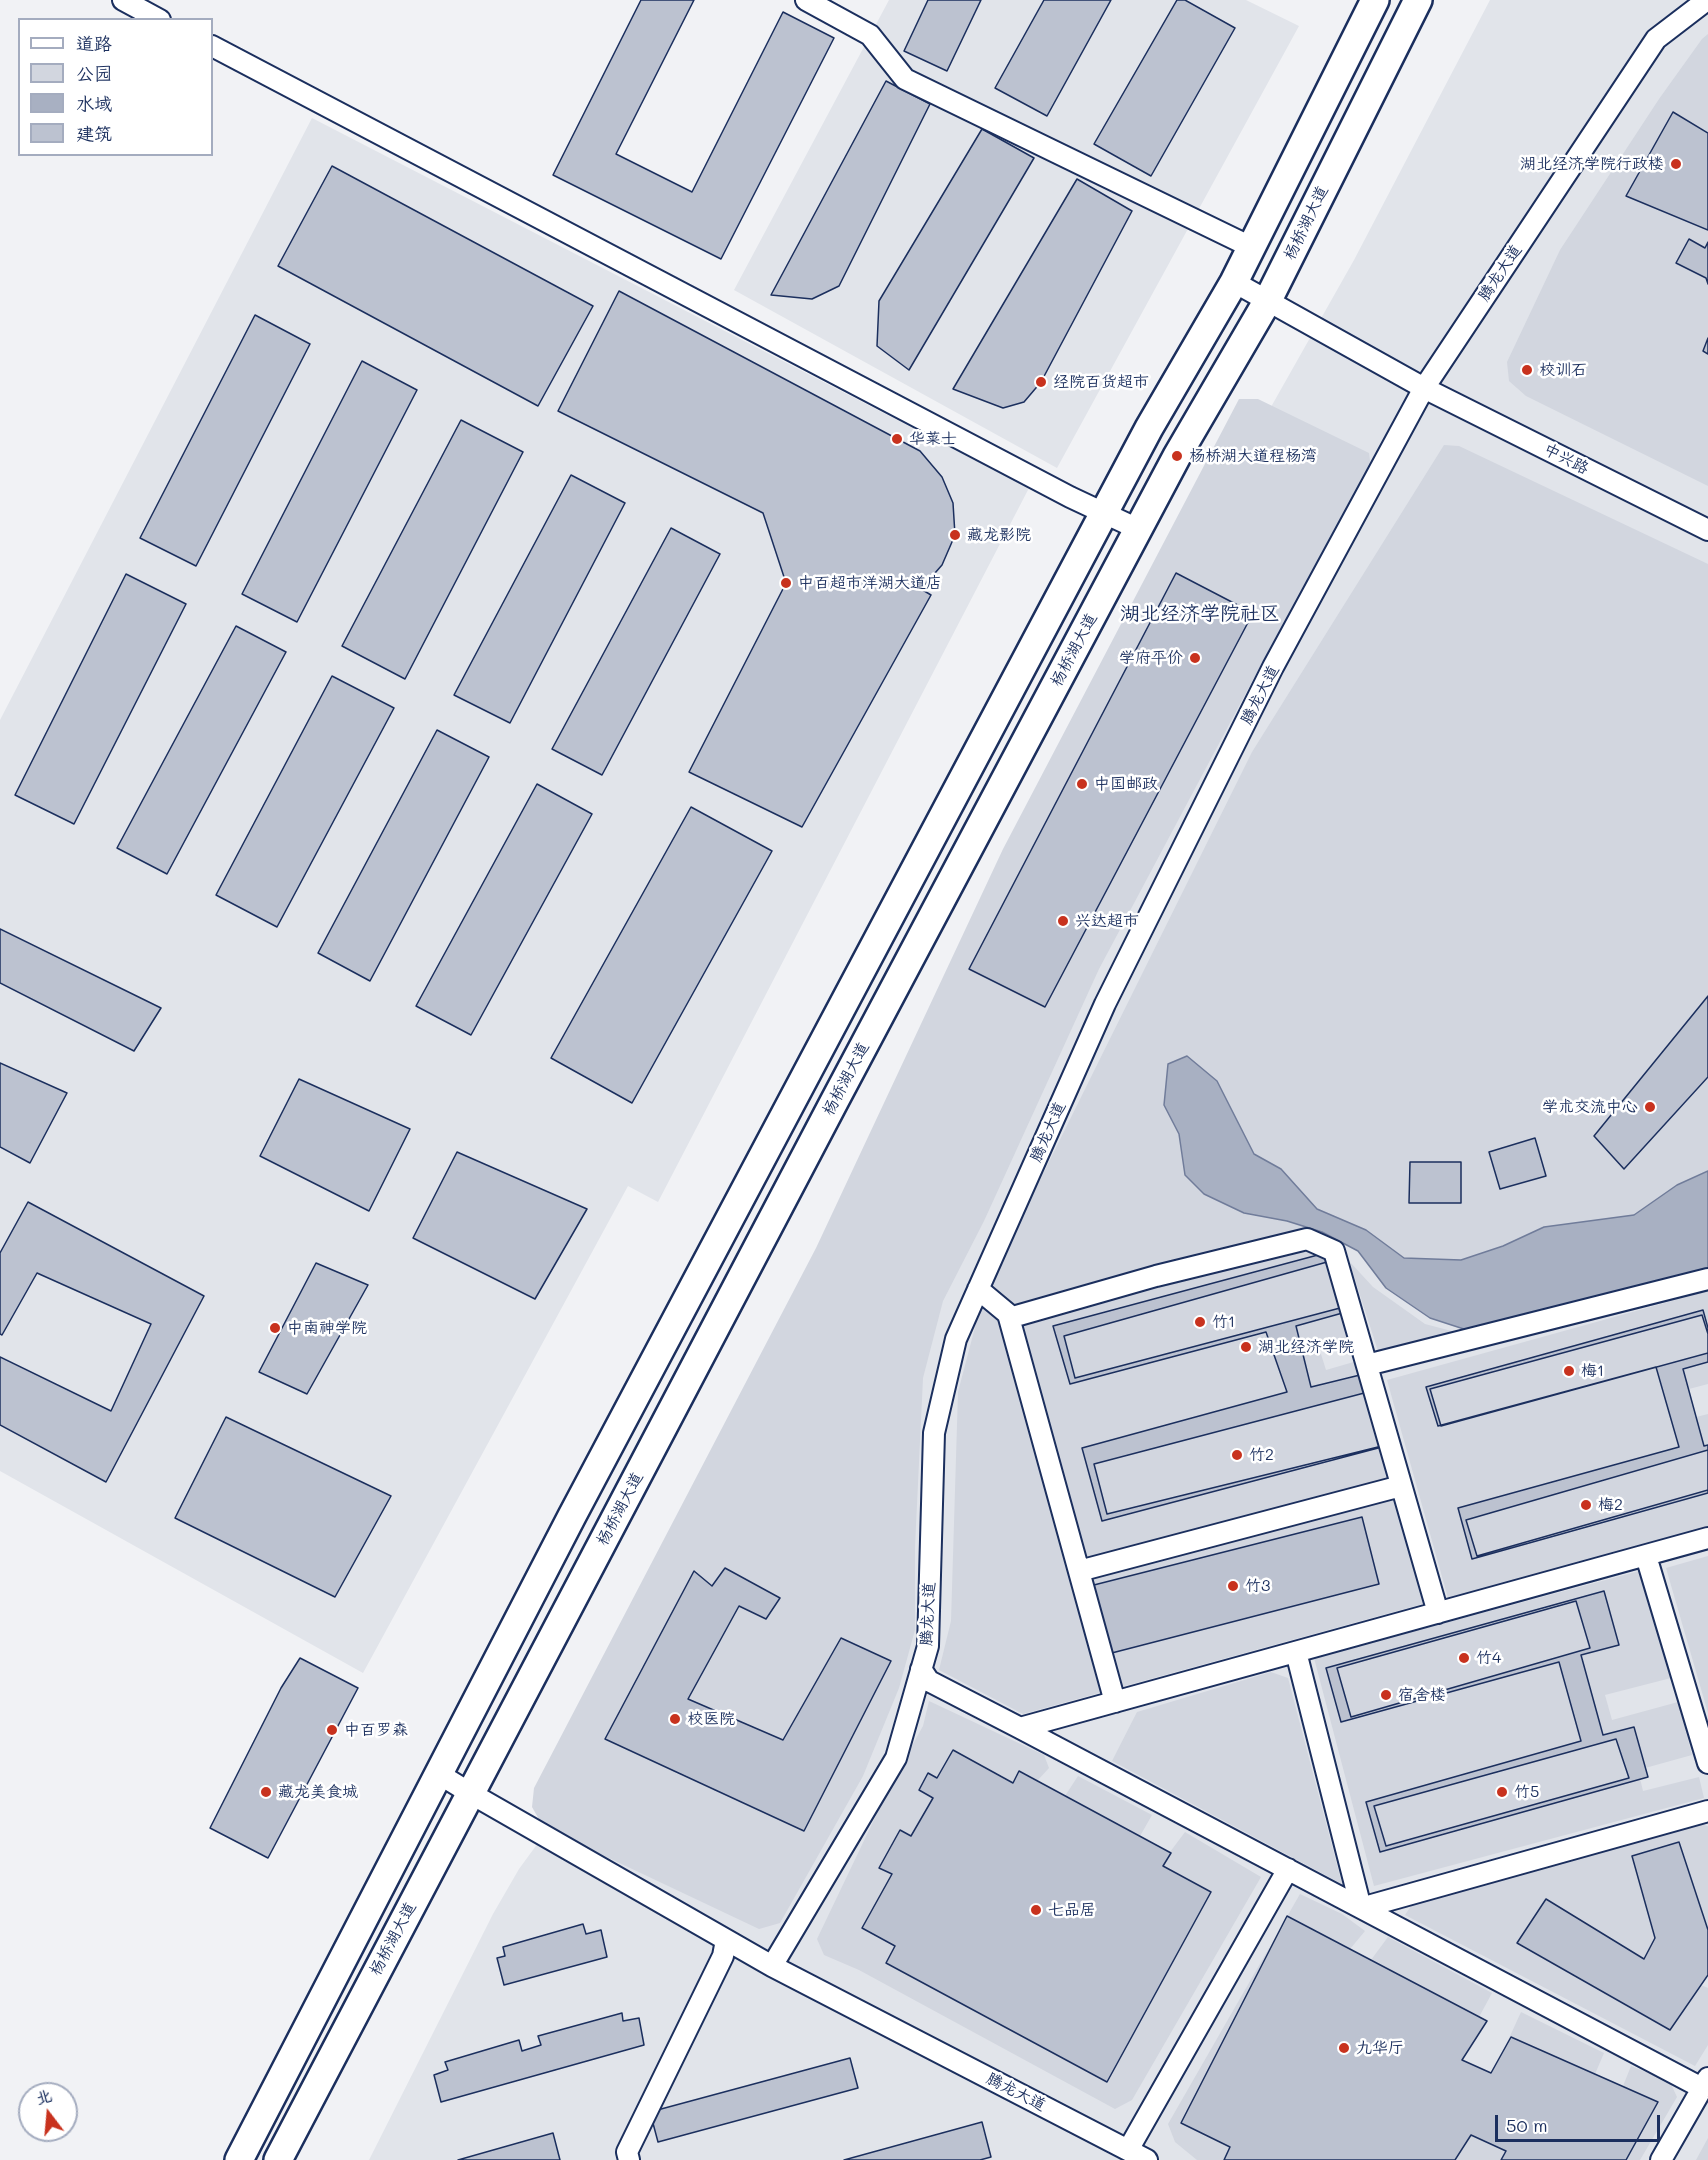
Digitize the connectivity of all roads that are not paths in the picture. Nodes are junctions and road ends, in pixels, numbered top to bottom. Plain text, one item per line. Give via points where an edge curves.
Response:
1 (123, 0) edge
2 (806, 0) edge
3 (1375, 0) edge
4 (1418, 0) edge
5 (1707, 0) edge
6 (156, 18) edge
7 (213, 47) edge
8 (1251, 248) junction
9 (1234, 282) junction
10 (1268, 300) junction
11 (1424, 388) junction
12 (1104, 513) junction
13 (1138, 529) junction
14 (1708, 530) edge
15 (1708, 1279) edge
16 (978, 1289) junction
17 (1009, 1318) junction
18 (1367, 1365) junction
19 (1401, 1486) junction
20 (1708, 1539) edge
21 (1646, 1556) junction
22 (1079, 1571) junction
23 (1438, 1613) junction
24 (1296, 1652) junction
25 (921, 1669) junction
26 (1115, 1702) junction
27 (1020, 1728) junction
28 (1708, 1763) edge
29 (439, 1774) junction
30 (470, 1793) junction
31 (1708, 1811) edge
32 (1288, 1869) junction
33 (1361, 1908) junction
34 (726, 1940) junction
35 (772, 1966) junction
36 (1705, 2083) edge
37 (1128, 2150) junction
38 (239, 2160) edge
39 (278, 2160) edge
40 (629, 2160) edge
41 (1147, 2160) edge
42 (1661, 2160) edge

1 - 6 street
2 - 8 street via 870,35 905,79
3 - 8 main road
4 - 10 main road, 杨桥湖大道
5 - 11 street, 腾龙大道 via 1656,39
7 - 12 street
8 - 9 main road
9 - 10 street, 中兴路
9 - 12 main road
10 - 11 street, 中兴路
10 - 13 main road, 杨桥湖大道
11 - 14 street, 中兴路
11 - 16 street, 腾龙大道 via 1273,667 1104,1004
12 - 13 street
12 - 29 main road
13 - 30 main road, 杨桥湖大道
15 - 18 street
16 - 17 street
16 - 25 street, 腾龙大道 via 956,1339 934,1433 928,1646
17 - 18 street via 1307,1239 1334,1251
17 - 22 street
18 - 19 street
19 - 22 street
19 - 23 street
20 - 21 street
21 - 23 street
21 - 28 street
22 - 26 street
23 - 24 street
24 - 26 street
24 - 33 street
25 - 27 street via 929,1681
25 - 35 street, 腾龙大道 via 896,1758
26 - 27 street
27 - 32 street
29 - 30 street
29 - 38 main road
30 - 34 street
30 - 39 main road, 杨桥湖大道
31 - 33 street
32 - 33 street
32 - 37 street
33 - 36 street
34 - 35 street
34 - 40 street via 723,1956 627,2152
35 - 37 street, 腾龙大道
36 - 42 street
37 - 41 street, 腾龙大道

